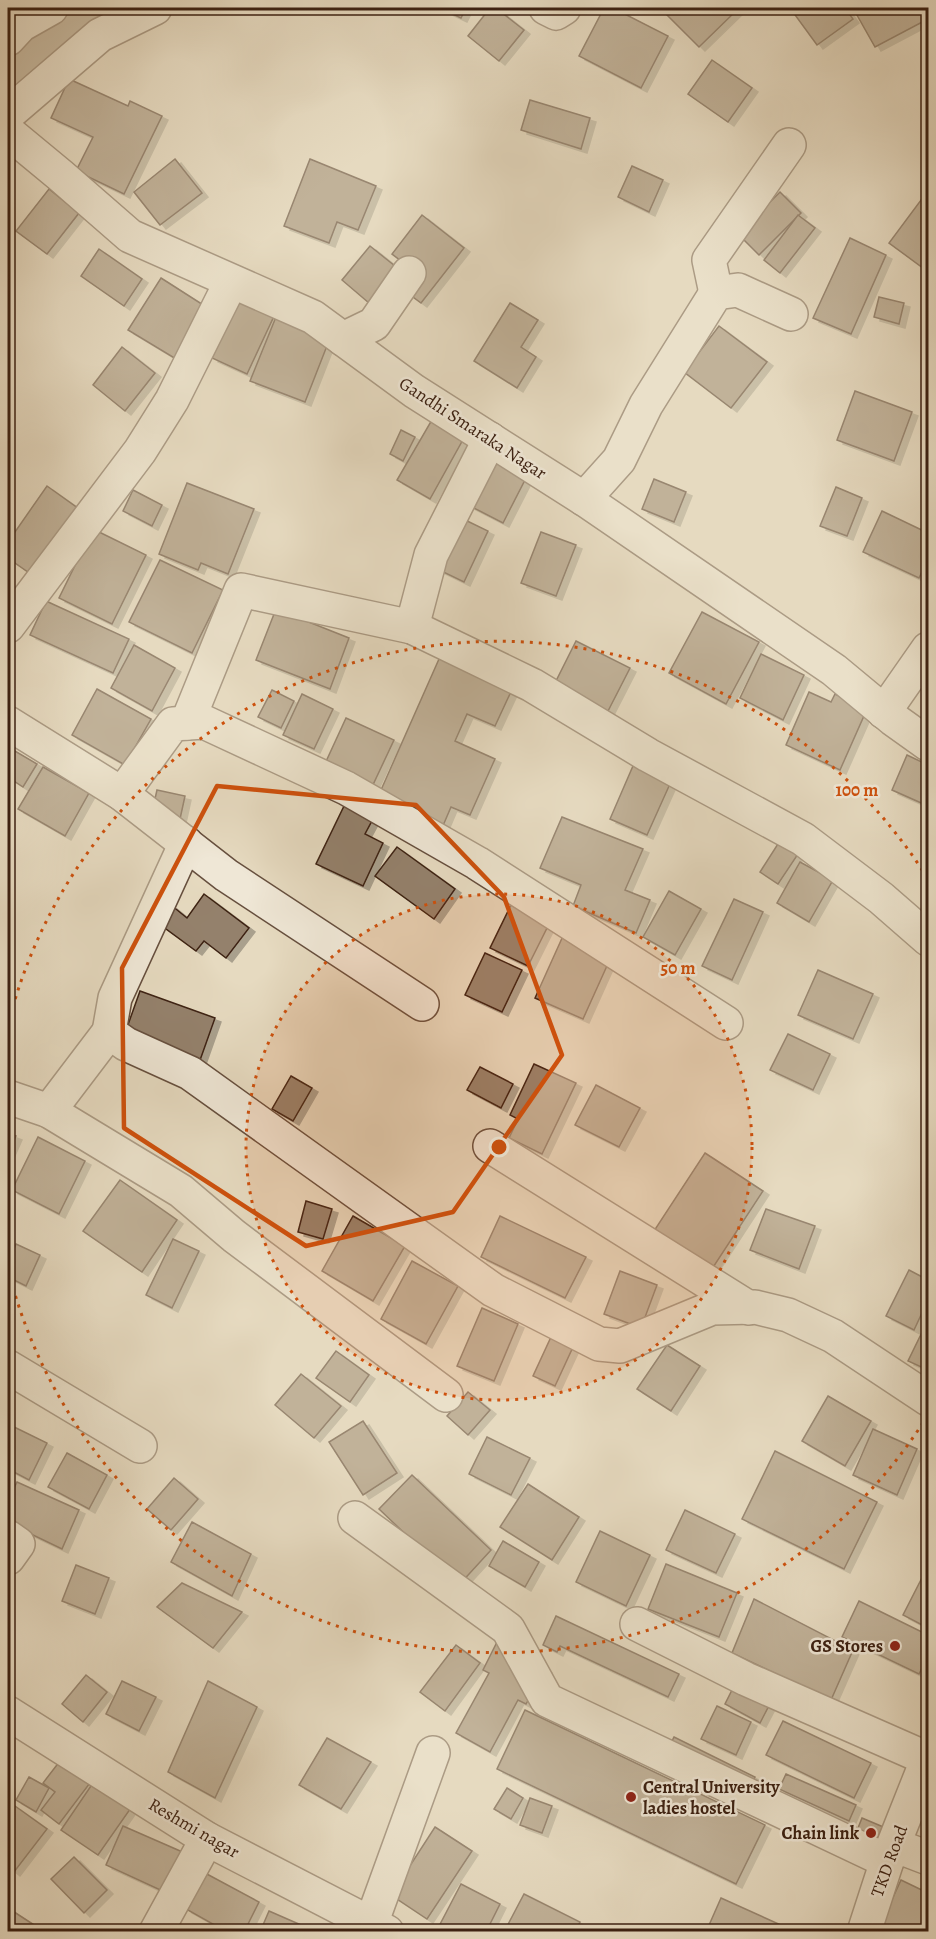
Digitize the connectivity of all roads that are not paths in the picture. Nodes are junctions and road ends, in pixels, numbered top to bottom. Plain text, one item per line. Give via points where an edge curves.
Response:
1 (51, 8) edge
2 (155, 8) edge
3 (546, 8) edge
4 (564, 8) edge
5 (8, 39) edge
6 (8, 114) edge
7 (8, 132) edge
8 (789, 145) dead end
9 (409, 273) dead end
10 (231, 282) junction
11 (716, 293) junction
12 (791, 314) dead end
13 (343, 339) junction
14 (490, 439) junction
15 (584, 499) junction
16 (13, 610) edge
17 (412, 627) junction
18 (928, 649) edge
19 (884, 712) junction
20 (8, 723) edge
21 (187, 723) junction
22 (928, 744) edge
23 (122, 794) junction
24 (186, 843) junction
25 (928, 939) edge
26 (422, 1004) dead end
27 (726, 1023) dead end
28 (109, 1032) junction
29 (8, 1097) edge
30 (49, 1111) junction
31 (490, 1146) dead end
32 (749, 1308) junction
33 (8, 1367) edge
34 (446, 1395) dead end
35 (928, 1399) edge
36 (140, 1446) dead end
37 (355, 1518) dead end
38 (8, 1537) edge
39 (8, 1558) edge
40 (637, 1624) dead end
41 (8, 1713) edge
42 (433, 1753) dead end
43 (928, 1759) edge
44 (207, 1839) junction
45 (890, 1853) junction
46 (928, 1858) edge
47 (379, 1928) edge
48 (156, 1932) edge
49 (864, 1932) edge

1 - 5 street via 21,25
2 - 6 street via 100,35
3 - 4 street via 556,13
7 - 10 street, Gandhi Smaraka Nagar via 130,236
8 - 11 street via 709,260
9 - 13 street via 374,324
10 - 13 street, Gandhi Smaraka Nagar via 313,317
10 - 16 street via 172,400 140,451
11 - 12 street via 738,290
11 - 15 street via 651,395 619,460
13 - 14 street, Gandhi Smaraka Nagar via 414,391
14 - 15 street, Gandhi Smaraka Nagar
14 - 17 street via 431,555
15 - 19 street, Gandhi Smaraka Nagar via 834,670
17 - 21 street via 241,590
17 - 25 street via 532,685 648,755 803,839
18 - 19 street
19 - 22 street, Gandhi Smaraka Nagar
20 - 23 street
21 - 23 street via 173,724
21 - 27 street via 204,722 346,788 477,863
23 - 24 street
24 - 26 street via 226,875
24 - 28 street via 115,998
28 - 30 street
28 - 32 street via 126,1044 190,1073 493,1290 599,1344 620,1346 712,1308
29 - 30 street
30 - 34 street via 181,1191 234,1236
31 - 32 street
32 - 35 street via 788,1315 833,1336
33 - 36 street
37 - 45 street via 508,1629 547,1701
38 - 39 street via 18,1544
40 - 43 street via 746,1679
41 - 44 street, Reshmi nagar
42 - 47 street
43 - 45 street, TKD Road
44 - 47 street, Reshmi nagar
44 - 48 street
45 - 46 street
45 - 49 street, TKD Road

